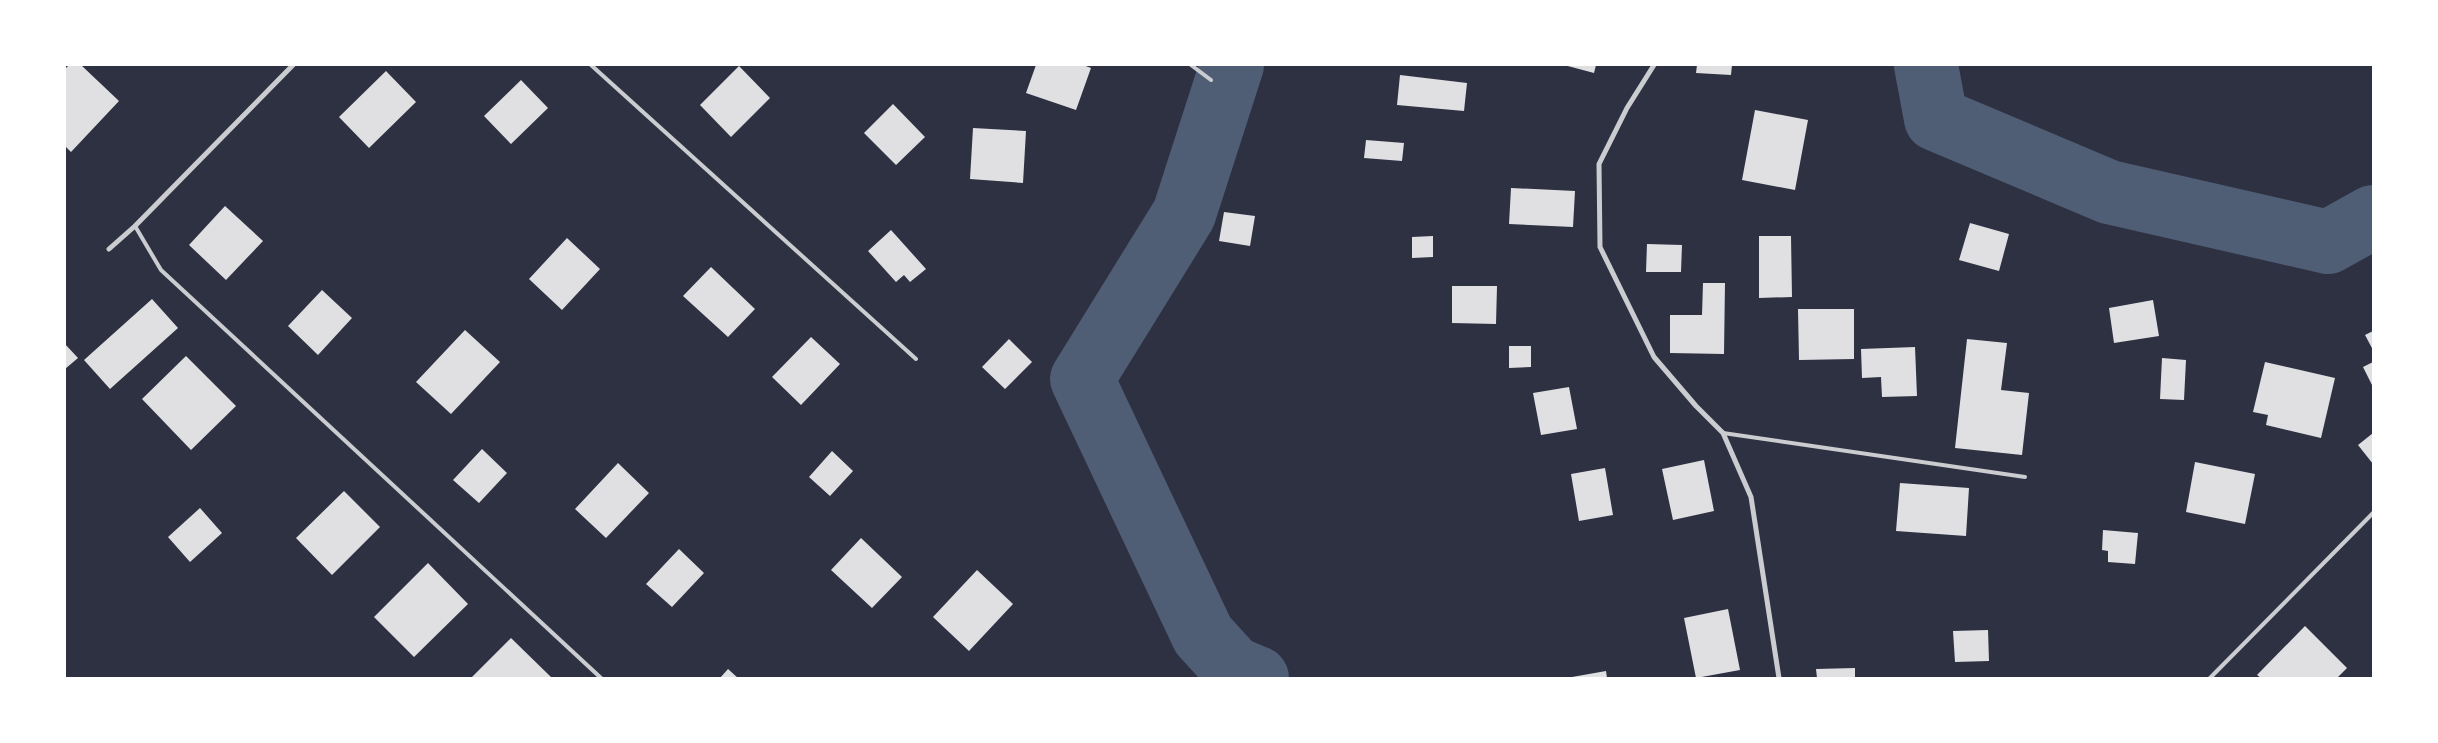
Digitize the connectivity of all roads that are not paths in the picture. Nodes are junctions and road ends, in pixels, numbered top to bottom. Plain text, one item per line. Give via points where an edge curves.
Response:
1 (293, 65) edge
2 (591, 65) edge
3 (1191, 65) edge
4 (1654, 65) edge
5 (1211, 80) dead end
6 (135, 226) junction
7 (109, 249) dead end
8 (916, 359) dead end
9 (1722, 433) junction
10 (2025, 477) dead end
11 (2373, 513) edge
12 (602, 678) edge
13 (1779, 678) edge
14 (2210, 678) edge

1 - 6 street
2 - 8 lane
3 - 5 lane
4 - 9 street via 1627,108 1599,164 1600,247 1654,358
6 - 7 street
6 - 12 lane via 161,270
9 - 10 lane
9 - 13 street via 1751,497
11 - 14 lane

